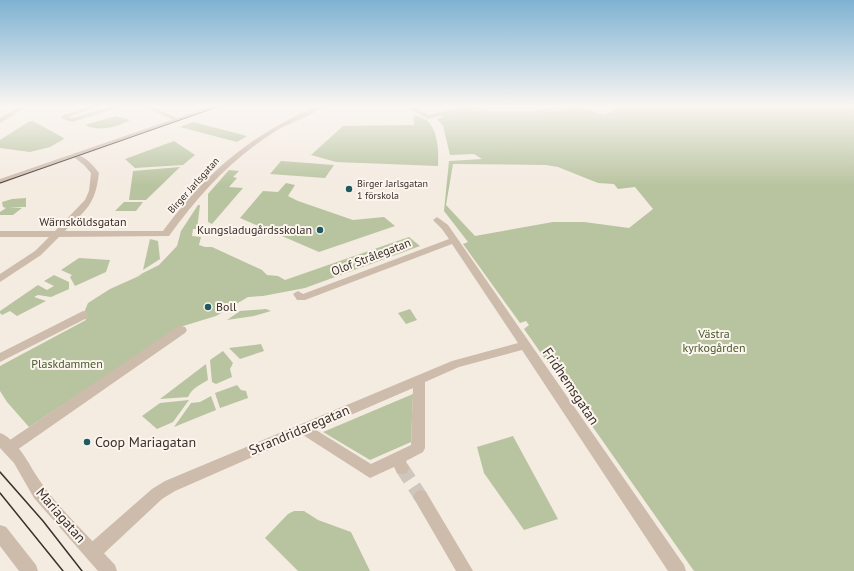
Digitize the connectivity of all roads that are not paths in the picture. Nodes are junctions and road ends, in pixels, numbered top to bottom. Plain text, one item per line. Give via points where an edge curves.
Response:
1 (142, 133) edge
2 (268, 133) edge
3 (76, 156) junction
4 (1, 182) edge
5 (437, 220) dead end
6 (58, 233) junction
7 (0, 234) edge
8 (166, 234) joint
9 (454, 240) junction
10 (0, 279) edge
11 (298, 294) dead end
12 (83, 315) dead end
13 (181, 330) dead end
14 (525, 345) junction
15 (0, 358) edge
16 (419, 380) junction
17 (303, 428) junction
18 (4, 443) edge
19 (421, 497) tunnel mouth
20 (0, 532) edge
21 (93, 552) junction
22 (30, 571) edge
23 (109, 571) edge
24 (465, 571) edge
25 (678, 571) edge

1 - 3 street
2 - 8 street, Birger Jarlsgatan via 223,165
3 - 4 street
3 - 6 street via 95,174 93,192 89,201
5 - 9 street, Fridhemsgatan
6 - 7 street, Wärnsköldsgatan
6 - 8 street, Wärnsköldsgatan
6 - 10 street via 38,253
9 - 11 street, Olof Strålegatan via 301,298
9 - 14 street, Fridhemsgatan
12 - 15 street
13 - 18 street
14 - 16 street, Strandridaregatan via 456,364
14 - 25 street, Fridhemsgatan
16 - 17 street, Strandridaregatan
16 - 17 street via 418,448 399,463 370,471
17 - 21 street, Strandridaregatan via 170,486 157,494
18 - 21 street, Mariagatan via 19,460 40,493
19 - 24 street
20 - 22 street
21 - 23 street, Mariagatan

